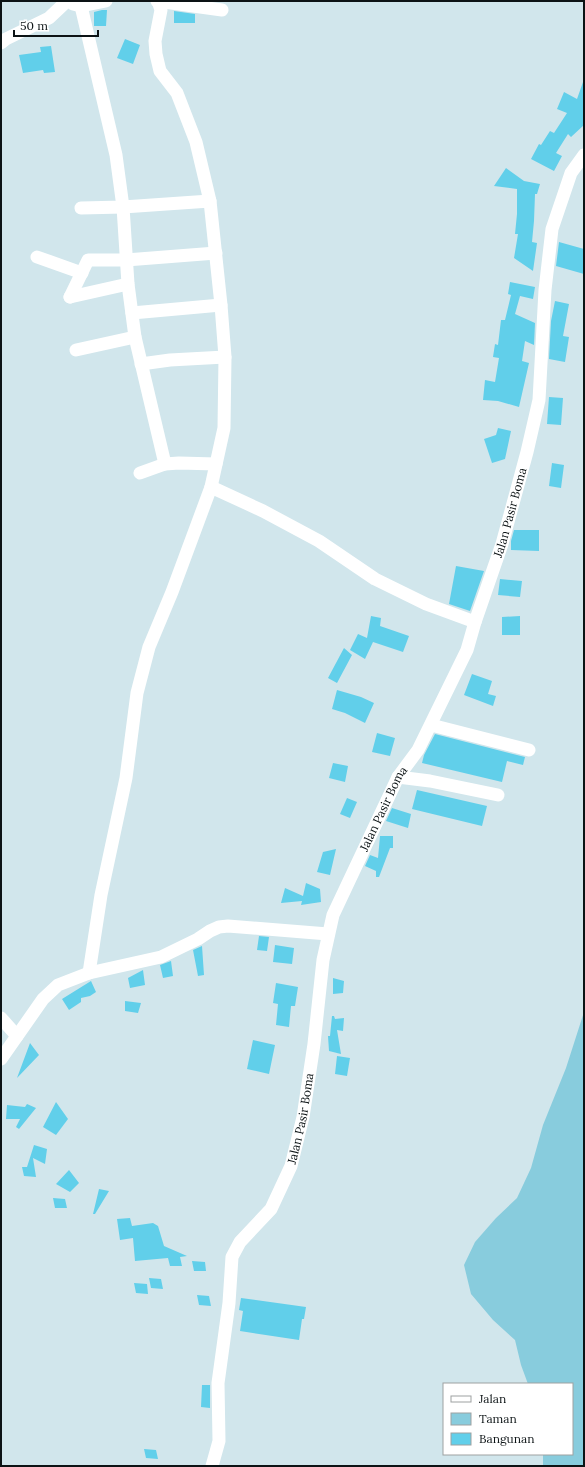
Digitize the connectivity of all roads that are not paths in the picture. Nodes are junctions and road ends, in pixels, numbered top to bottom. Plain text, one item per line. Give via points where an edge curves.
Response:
1 (106, 1) edge
2 (157, 1) edge
3 (67, 2) edge
4 (81, 6) junction
5 (222, 10) dead end
6 (1, 44) edge
7 (584, 155) edge
8 (210, 201) junction
9 (123, 206) junction
10 (81, 208) dead end
11 (216, 253) junction
12 (37, 257) dead end
13 (126, 260) junction
14 (82, 273) junction
15 (128, 284) junction
16 (221, 305) junction
17 (132, 312) junction
18 (135, 337) junction
19 (76, 350) dead end
20 (225, 357) junction
21 (141, 364) junction
22 (164, 464) junction
23 (216, 464) junction
24 (140, 472) dead end
25 (211, 487) junction
26 (475, 622) junction
27 (431, 725) junction
28 (529, 750) dead end
29 (398, 777) junction
30 (498, 795) dead end
31 (328, 934) junction
32 (89, 973) junction
33 (1, 1018) edge
34 (17, 1036) junction
35 (1, 1059) edge
36 (212, 1466) edge

1 - 4 street
2 - 5 street
2 - 8 street via 161,10 155,41 160,71 177,93 196,142
3 - 4 street
3 - 6 street via 49,18 6,39
4 - 9 street via 116,155
7 - 26 street, Jalan Pasir Boma via 572,173 552,228 539,400 502,544
8 - 9 street
8 - 11 street
9 - 10 street
9 - 13 street
11 - 13 street
11 - 16 street
12 - 14 street
13 - 14 street via 88,260
13 - 15 street
14 - 15 street via 70,297
15 - 17 street
16 - 17 street
16 - 20 street
17 - 18 street
18 - 19 street
18 - 21 street
20 - 21 street
20 - 23 street via 224,428
21 - 22 street
22 - 23 street
22 - 24 street
23 - 25 street
25 - 26 street via 319,541 381,582 426,604
25 - 32 street via 149,647 137,693 126,778 101,895
26 - 27 street, Jalan Pasir Boma via 467,650
27 - 28 street
27 - 29 street, Jalan Pasir Boma via 418,750
29 - 30 street
29 - 31 street, Jalan Pasir Boma via 333,915
31 - 32 street via 219,927 161,957
31 - 36 street, Jalan Pasir Boma via 305,1102 291,1166 271,1209 240,1242 232,1257 229,1303 218,1383 219,1442
32 - 34 street via 58,985 51,991
33 - 34 street
34 - 35 street

